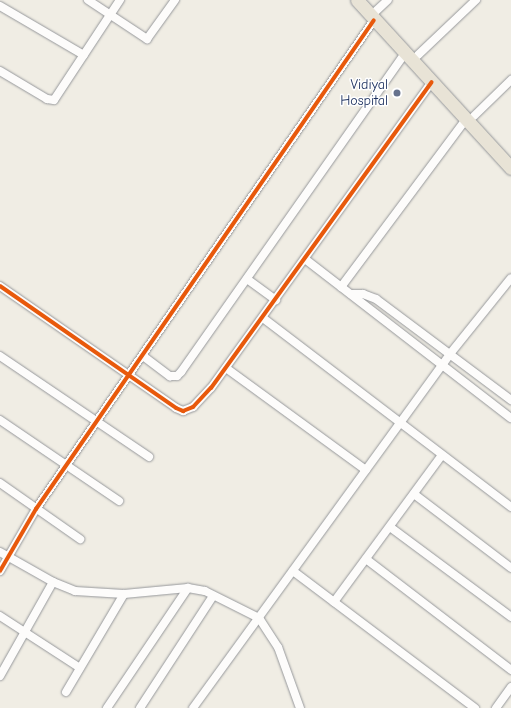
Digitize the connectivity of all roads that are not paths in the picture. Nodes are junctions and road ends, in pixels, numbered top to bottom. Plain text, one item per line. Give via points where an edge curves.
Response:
1 (88, 0) edge
2 (120, 0) edge
3 (175, 0) edge
4 (357, 0) edge
5 (366, 0) edge
6 (388, 0) edge
7 (476, 0) edge
8 (0, 6) edge
9 (110, 15) junction
10 (375, 15) junction
11 (412, 54) junction
12 (84, 55) junction
13 (0, 70) edge
14 (511, 80) edge
15 (432, 82) junction
16 (470, 117) junction
17 (511, 155) edge
18 (511, 168) edge
19 (305, 259) junction
20 (511, 278) edge
21 (246, 279) junction
22 (0, 286) edge
23 (342, 287) junction
24 (351, 294) junction
25 (276, 300) junction
26 (262, 318) junction
27 (450, 354) junction
28 (0, 356) edge
29 (143, 356) junction
30 (443, 365) junction
31 (226, 368) junction
32 (129, 376) junction
33 (511, 400) edge
34 (511, 418) edge
35 (0, 420) edge
36 (96, 423) junction
37 (400, 424) junction
38 (442, 455) junction
39 (149, 457) dead end
40 (66, 466) junction
41 (366, 470) junction
42 (0, 484) edge
43 (414, 494) junction
44 (119, 502) dead end
45 (511, 507) edge
46 (36, 509) junction
47 (390, 527) junction
48 (80, 539) dead end
49 (0, 552) edge
50 (8, 556) junction
51 (366, 559) junction
52 (511, 568) edge
53 (0, 571) edge
54 (293, 571) junction
55 (53, 582) junction
56 (188, 588) junction
57 (124, 594) junction
58 (213, 596) junction
59 (334, 602) junction
60 (0, 616) edge
61 (511, 617) edge
62 (259, 618) junction
63 (24, 632) junction
64 (80, 668) junction
65 (511, 670) edge
66 (0, 676) edge
67 (511, 687) edge
68 (66, 692) dead end
69 (108, 708) edge
70 (140, 708) edge
71 (193, 708) edge
72 (300, 708) edge
73 (475, 708) edge
74 (496, 708) edge

1 - 9 street
2 - 9 street
3 - 9 street via 147,39
4 - 10 main road
5 - 10 main road
6 - 10 street
7 - 11 street
8 - 12 street
9 - 12 street
10 - 11 main road
10 - 29 street
11 - 15 main road
11 - 16 main road
11 - 21 street
12 - 13 street via 54,100 47,99
14 - 16 street
15 - 16 main road
15 - 19 street
16 - 17 main road
16 - 18 main road
16 - 23 street
19 - 23 street
19 - 25 street
20 - 27 street
21 - 25 street
21 - 29 street via 177,376 170,376
22 - 32 street
23 - 24 street
24 - 27 street via 363,294 376,299
24 - 30 street
25 - 26 street
26 - 31 street
26 - 37 street
27 - 30 street
27 - 33 street
28 - 36 street
29 - 32 street
30 - 34 street
30 - 37 street
31 - 32 street via 193,407 183,411
31 - 41 street
32 - 36 street
35 - 40 street
36 - 39 street
36 - 40 street
37 - 38 street
37 - 41 street
38 - 43 street
38 - 45 street
40 - 44 street
40 - 46 street
41 - 54 street
42 - 46 street
43 - 47 street
43 - 52 street
46 - 48 street
46 - 50 street
47 - 51 street
47 - 61 street
49 - 50 street
50 - 53 street
50 - 55 street
51 - 59 street
51 - 65 street
54 - 59 street
54 - 62 street
55 - 57 street via 75,591
55 - 63 street
56 - 57 street
56 - 58 street via 205,591
56 - 69 street
57 - 64 street
58 - 62 street
58 - 70 street
59 - 73 street
60 - 63 street
62 - 71 street
62 - 72 street via 278,647
63 - 64 street
63 - 66 street
64 - 68 street
67 - 74 street

